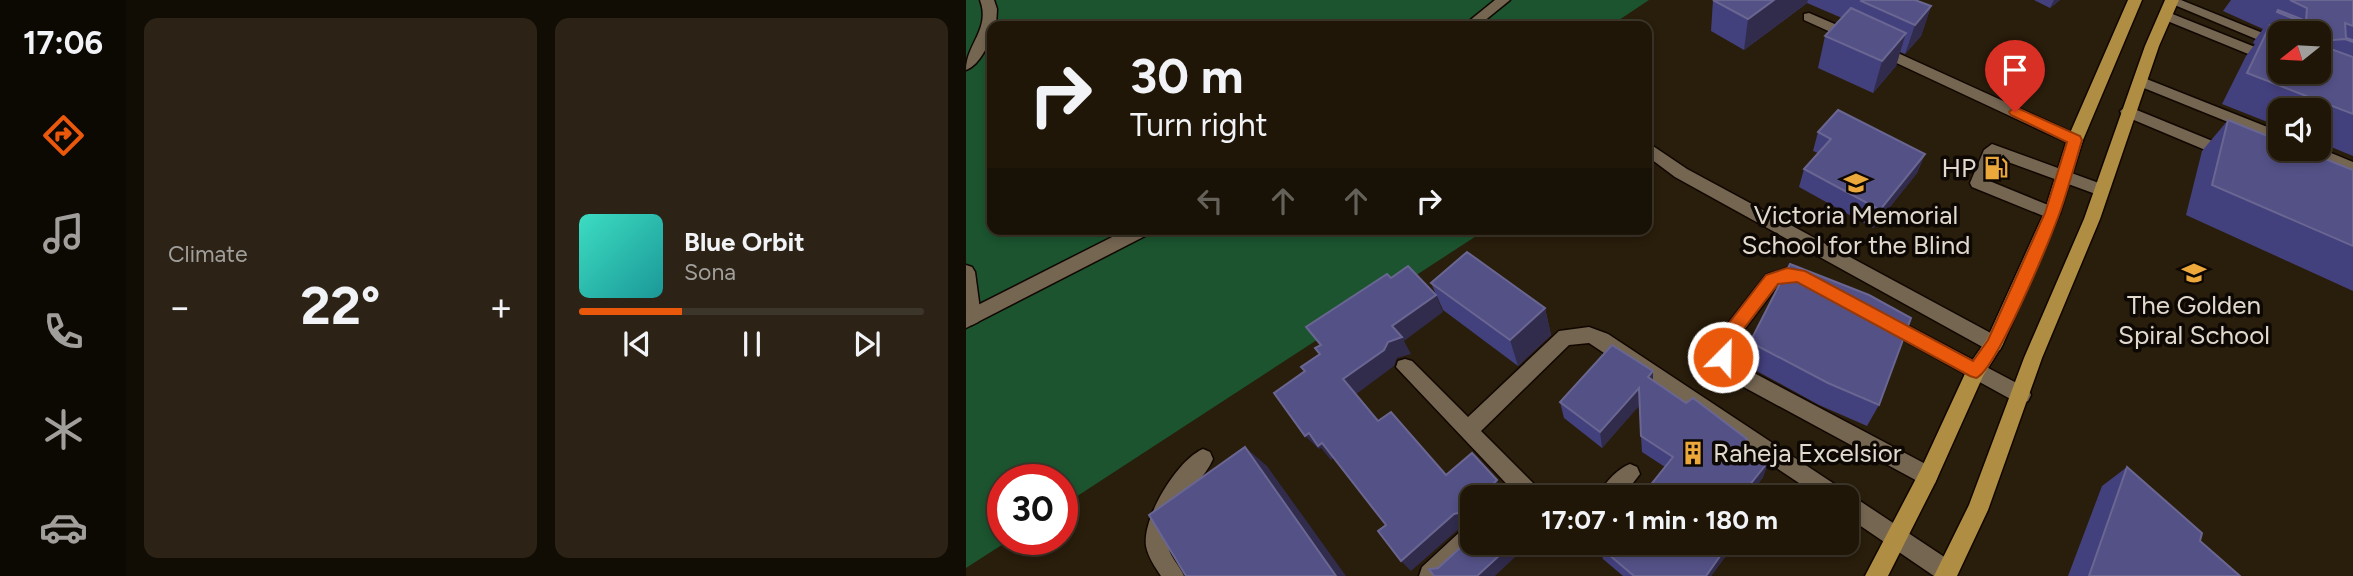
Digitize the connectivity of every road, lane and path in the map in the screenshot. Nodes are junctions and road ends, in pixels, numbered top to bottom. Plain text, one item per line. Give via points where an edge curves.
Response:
1 (987, 0) edge
2 (1503, 0) edge
3 (2136, 0) edge
4 (2170, 5) edge
5 (1809, 17) dead end
6 (991, 21) edge
7 (1476, 21) edge
8 (987, 32) edge
9 (2268, 41) edge
10 (2268, 56) edge
11 (966, 65) edge
12 (2139, 81) junction
13 (2127, 111) junction
14 (2268, 133) edge
15 (2075, 140) junction
16 (1652, 152) edge
17 (2331, 159) edge
18 (2244, 160) edge
19 (2353, 168) edge
20 (2064, 178) junction
21 (2101, 190) junction
22 (2052, 213) junction
23 (1131, 235) edge
24 (966, 272) edge
25 (1822, 288) edge
26 (1868, 313) edge
27 (969, 318) edge
28 (1994, 344) junction
29 (1405, 367) dead end
30 (1976, 371) junction
31 (2021, 395) junction
32 (1467, 431) junction
33 (1203, 459) dead end
34 (1630, 474) dead end
35 (1928, 476) junction
36 (1516, 485) edge
37 (1619, 485) edge
38 (1820, 485) edge
39 (1859, 511) edge
40 (1897, 536) junction
41 (1460, 547) edge
42 (1946, 574) edge
43 (1430, 575) edge
44 (1173, 576) edge
45 (1876, 576) edge

1 - 6 street via 993,10
2 - 7 street
3 - 15 main road
4 - 9 street
4 - 10 street
4 - 12 main road
5 - 15 street
8 - 11 street
12 - 13 main road
12 - 14 street
13 - 18 street
13 - 21 main road
15 - 20 main road
16 - 28 street via 1681,173
17 - 19 street
20 - 21 street
20 - 22 main road
20 - 22 street via 1992,150 1978,183
21 - 31 main road
22 - 28 main road
23 - 27 street
24 - 27 street
25 - 35 street via 1799,276 1772,280 1725,341 1723,357 1734,372
26 - 30 street
28 - 30 main road
29 - 32 street
30 - 31 street
30 - 35 main road
31 - 42 main road via 1978,510
32 - 36 street
32 - 38 street via 1565,337 1589,335
33 - 44 street via 1174,493 1158,526 1157,549
34 - 37 street
35 - 40 main road
39 - 40 street
40 - 42 street
40 - 45 main road
41 - 43 street

